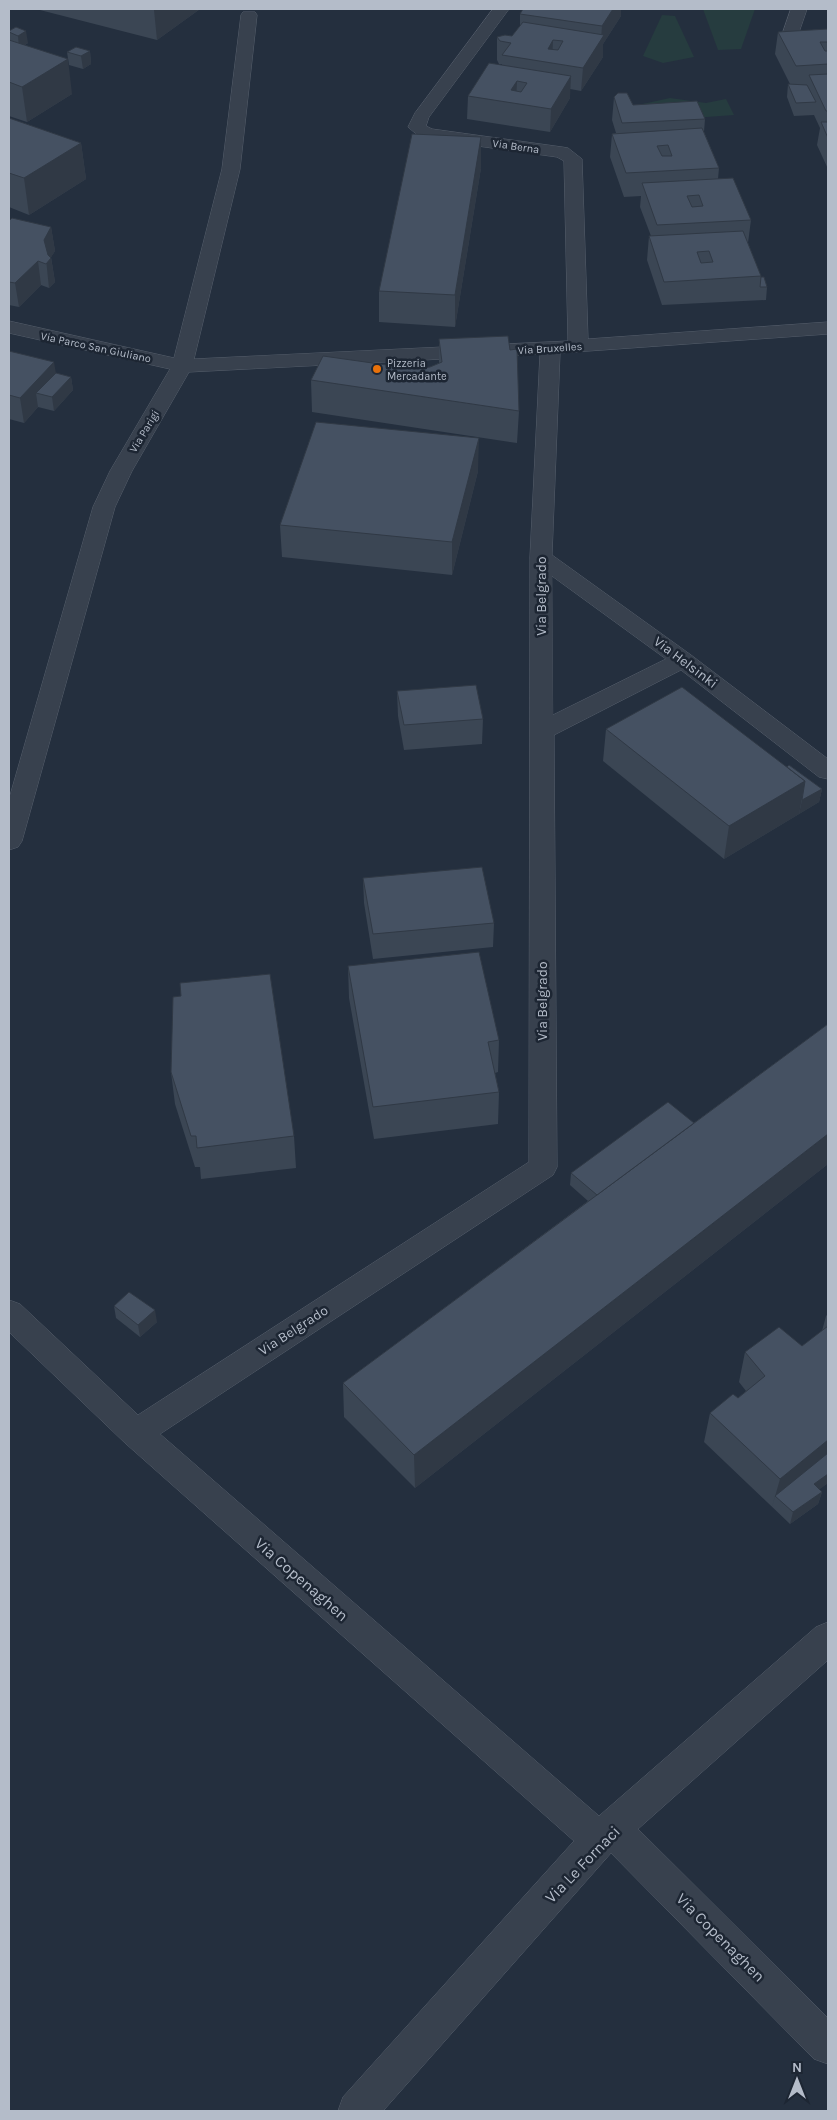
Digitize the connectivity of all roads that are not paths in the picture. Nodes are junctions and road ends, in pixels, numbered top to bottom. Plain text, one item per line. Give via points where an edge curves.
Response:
1 (502, 9) edge
2 (800, 9) edge
3 (249, 15) dead end
4 (789, 38) edge
5 (9, 328) edge
6 (828, 328) edge
7 (578, 346) junction
8 (550, 348) junction
9 (182, 366) junction
10 (542, 557) junction
11 (683, 660) junction
12 (541, 731) junction
13 (828, 771) edge
14 (9, 841) edge
15 (9, 1313) edge
16 (136, 1433) junction
17 (828, 1638) edge
18 (606, 1835) junction
19 (828, 2045) edge
20 (357, 2111) edge

1 - 7 street, Via Berna via 421,117 417,127 427,134 562,152 573,159
2 - 4 street
3 - 9 street, Via Parigi via 231,169
5 - 9 street, Via Parco San Giuliano
6 - 7 street, Via Bruxelles
7 - 8 street, Via Bruxelles
8 - 9 street, Via Bruxelles
8 - 10 street, Via Belgrado
9 - 14 street, Via Parigi via 121,470 104,507
10 - 11 street, Via Helsinki
10 - 12 street, Via Belgrado
11 - 12 street
11 - 13 street, Via Helsinki
12 - 16 street, Via Belgrado via 543,1167
15 - 16 street, Via Copenaghen
16 - 18 street, Via Copenaghen
17 - 18 street, Via Le Fornaci
18 - 19 street, Via Copenaghen
18 - 20 street, Via Le Fornaci

